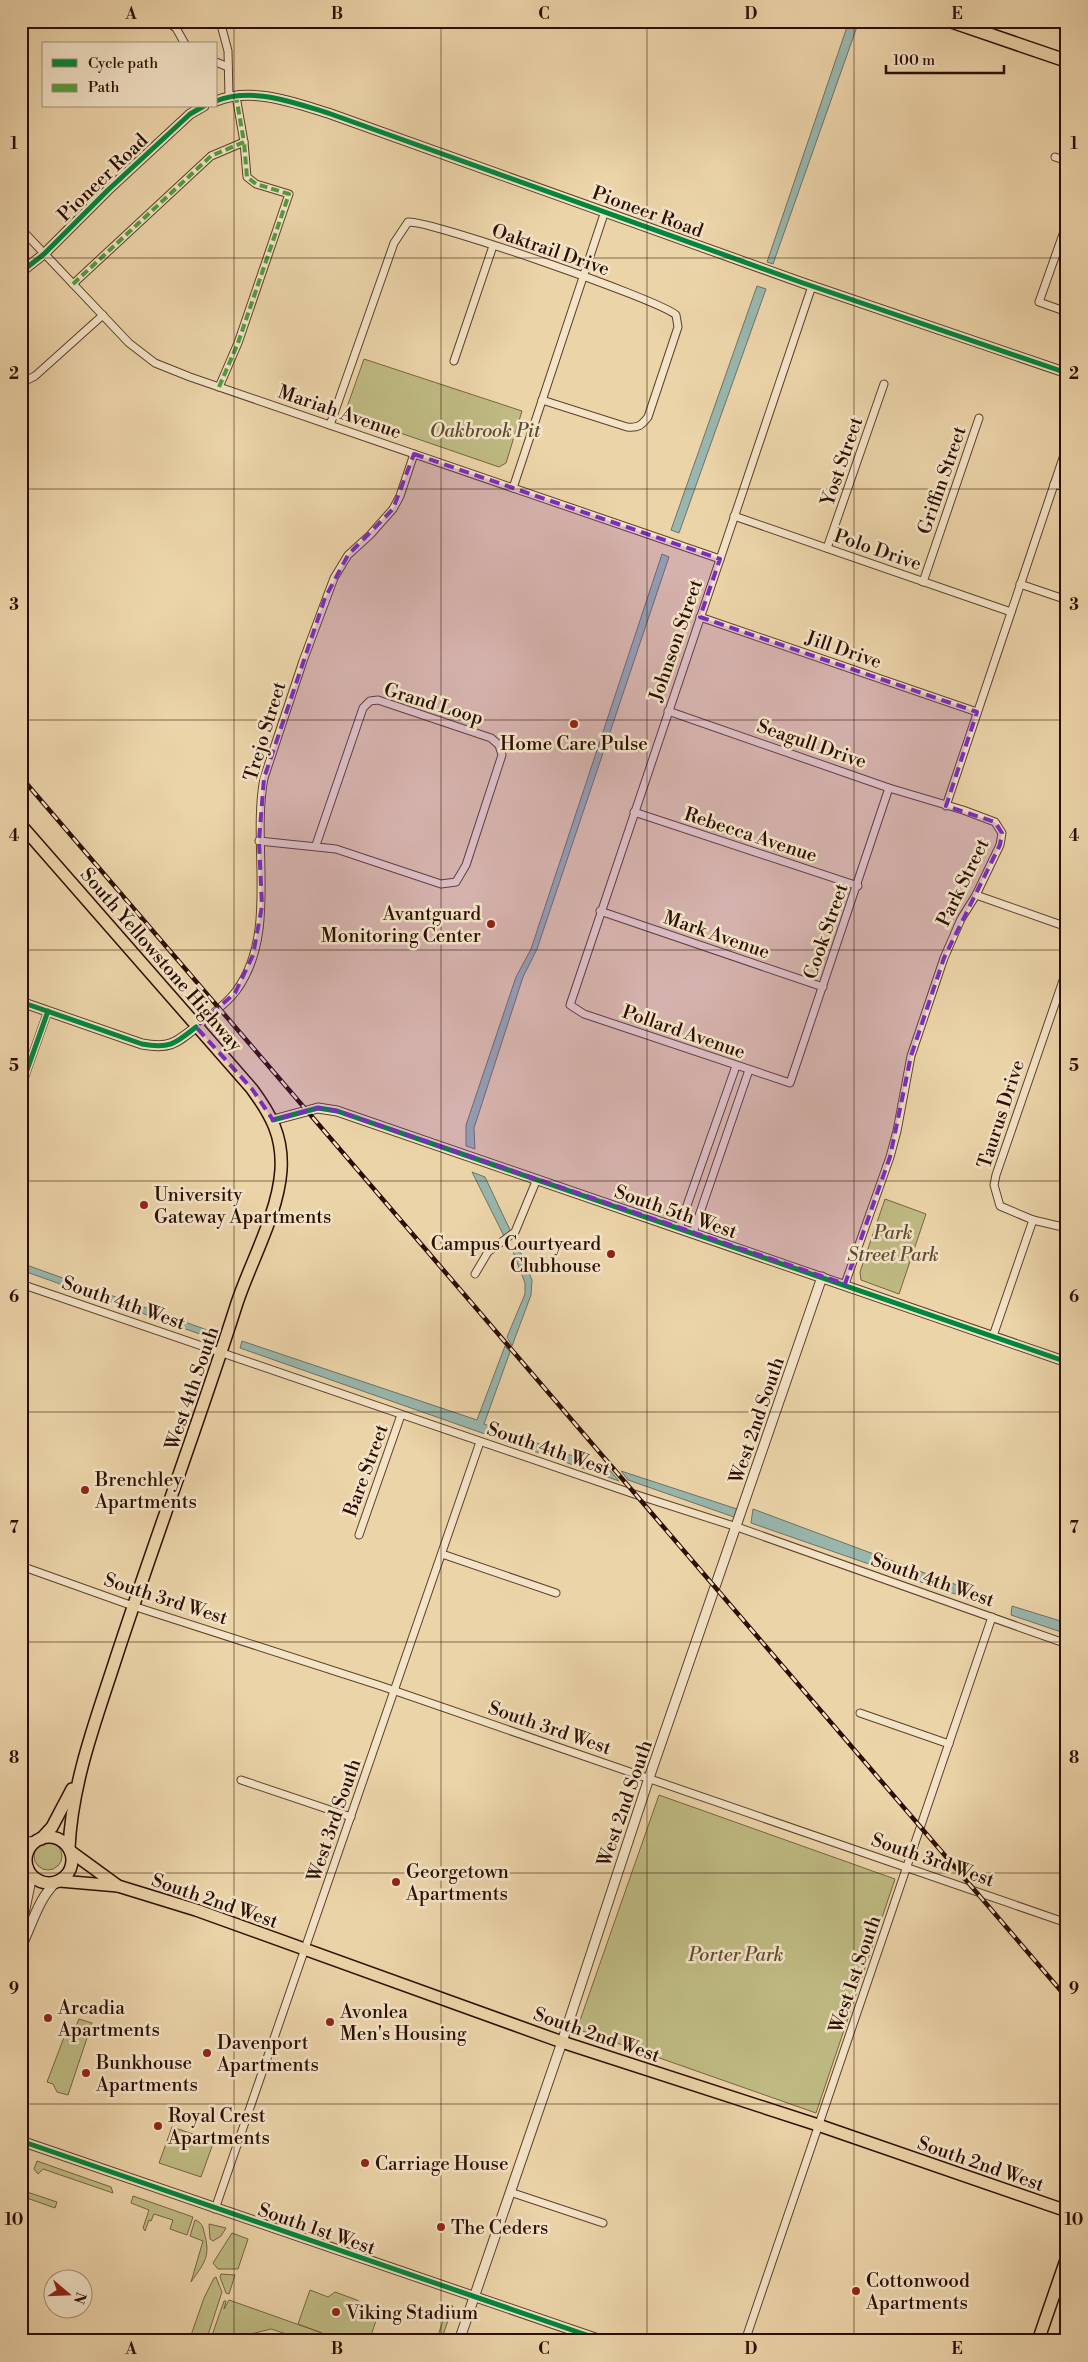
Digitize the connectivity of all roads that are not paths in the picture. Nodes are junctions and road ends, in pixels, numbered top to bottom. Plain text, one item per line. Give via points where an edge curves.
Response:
1 (166, 21) edge
2 (220, 21) edge
3 (950, 21) edge
4 (1058, 21) edge
5 (1063, 21) edge
6 (1067, 23) edge
7 (184, 42) edge
8 (1067, 61) edge
9 (218, 63) edge
10 (228, 67) junction
11 (232, 97) junction
12 (218, 100) edge
13 (200, 108) edge
14 (244, 142) junction
15 (1055, 156) dead end
16 (1067, 160) edge
17 (605, 211) junction
18 (1067, 223) edge
19 (21, 229) edge
20 (493, 246) junction
21 (44, 254) junction
22 (21, 272) edge
23 (583, 276) junction
24 (73, 284) junction
25 (812, 286) junction
26 (1067, 312) edge
27 (103, 315) junction
28 (1067, 355) edge
29 (454, 362) dead end
30 (1064, 372) edge
31 (21, 383) edge
32 (884, 384) dead end
33 (220, 387) junction
34 (542, 400) junction
35 (979, 418) dead end
36 (330, 425) junction
37 (1067, 446) edge
38 (414, 454) junction
39 (1054, 484) junction
40 (513, 488) junction
41 (1067, 488) edge
42 (734, 516) junction
43 (827, 548) junction
44 (720, 559) junction
45 (923, 582) junction
46 (1020, 584) junction
47 (1067, 600) edge
48 (1011, 612) junction
49 (700, 617) junction
50 (668, 711) junction
51 (977, 712) junction
52 (890, 788) junction
53 (946, 806) junction
54 (634, 812) junction
55 (21, 825) edge
56 (259, 841) junction
57 (316, 846) junction
58 (858, 886) junction
59 (976, 895) junction
60 (600, 911) junction
61 (1067, 927) edge
62 (1067, 969) edge
63 (823, 987) junction
64 (21, 1002) edge
65 (570, 1004) joint
66 (48, 1011) junction
67 (196, 1027) junction
68 (736, 1066) junction
69 (749, 1070) junction
70 (790, 1083) joint
71 (21, 1087) edge
72 (273, 1120) junction
73 (537, 1179) junction
74 (1033, 1220) junction
75 (679, 1228) junction
76 (1067, 1228) edge
77 (693, 1233) junction
78 (475, 1274) dead end
79 (822, 1277) junction
80 (21, 1284) edge
81 (846, 1284) junction
82 (993, 1336) junction
83 (222, 1353) junction
84 (1067, 1362) edge
85 (401, 1415) junction
86 (480, 1442) junction
87 (737, 1527) junction
88 (359, 1535) dead end
89 (442, 1554) junction
90 (21, 1566) edge
91 (556, 1593) dead end
92 (133, 1606) junction
93 (992, 1617) junction
94 (1067, 1644) edge
95 (395, 1690) junction
96 (860, 1713) dead end
97 (949, 1744) junction
98 (649, 1778) junction
99 (78, 1779) junction
100 (241, 1780) dead end
101 (351, 1817) junction
102 (38, 1841) junction
103 (21, 1843) edge
104 (69, 1849) junction
105 (27, 1868) edge
106 (908, 1868) junction
107 (58, 1881) junction
108 (118, 1886) junction
109 (1067, 1923) edge
110 (21, 1928) edge
111 (21, 1947) edge
112 (305, 1949) junction
113 (562, 2042) junction
114 (818, 2125) junction
115 (21, 2141) edge
116 (510, 2192) junction
117 (216, 2209) junction
118 (1067, 2211) edge
119 (603, 2223) dead end
120 (1067, 2257) edge
121 (474, 2298) junction
122 (459, 2341) edge
123 (604, 2341) edge
124 (745, 2341) edge
125 (1038, 2341) edge

1 - 7 street via 176,28
2 - 10 street via 228,51
3 - 8 highway
4 - 6 highway
5 - 6 highway
9 - 10 street
10 - 11 street
11 - 12 street, Pioneer Road
11 - 14 street
11 - 17 street, Pioneer Road via 280,99 328,113
13 - 21 street, Pioneer Road via 116,183
14 - 24 street via 211,156
14 - 33 street via 246,177 256,184 290,194
15 - 16 street
17 - 23 street
17 - 25 street, Pioneer Road
18 - 26 street via 1039,302
19 - 21 street, Mariah Avenue
20 - 23 street, Oaktrail Drive
20 - 29 street
20 - 36 street, Oaktrail Drive via 425,224 412,222 404,225 394,243
21 - 22 street, Pioneer Road
21 - 24 street, Mariah Avenue
23 - 34 street
23 - 34 street, Oaktrail Drive via 671,311 676,315 678,327 648,417 642,425 626,427
24 - 27 street, Mariah Avenue
25 - 30 street, Pioneer Road
25 - 42 street, Johnson Street
27 - 31 street via 35,376
27 - 33 street, Mariah Avenue via 129,343 155,363
28 - 30 street
32 - 43 street, Yost Street
33 - 36 street, Mariah Avenue
34 - 40 street
35 - 45 street, Griffin Street
36 - 38 street, Mariah Avenue
37 - 39 street
38 - 40 street, Mariah Avenue
38 - 56 street, Trejo Street via 393,509 348,555 326,598 264,778
39 - 41 street
39 - 46 street
40 - 44 street, Mariah Avenue
42 - 43 street, Polo Drive
42 - 44 street, Johnson Street
43 - 45 street, Polo Drive
44 - 49 street, Johnson Street
45 - 48 street, Polo Drive
46 - 47 street
46 - 48 street
48 - 51 street
49 - 50 street, Johnson Street
49 - 51 street, Jill Drive
50 - 52 street, Seagull Drive
50 - 54 street, Johnson Street
51 - 53 street
52 - 53 street, Seagull Drive
52 - 58 street, Cook Street
53 - 59 street, Park Street via 995,822 1000,827 1000,845
54 - 58 street, Rebecca Avenue
54 - 60 street, Johnson Street
55 - 67 main road, South Yellowstone Highway
56 - 57 street, Grand Loop
56 - 67 street, Trejo Street via 262,906 253,956 235,993
57 - 57 street, Grand Loop via 336,848 441,884 456,882 466,865 502,755 499,745 491,738 378,700 370,701 363,708
58 - 63 street, Cook Street
59 - 61 street
59 - 81 street, Park Street via 961,919 944,958 911,1056 890,1158
60 - 63 street, Mark Avenue
60 - 65 street, Johnson Street
62 - 74 street, Taurus Drive via 994,1185 1000,1206
63 - 70 street, Cook Street
64 - 66 street
65 - 68 street, Pollard Avenue via 584,1014
66 - 67 street via 153,1046 175,1044
66 - 71 street
67 - 72 main road, South Yellowstone Highway via 252,1089
68 - 69 street, Pollard Avenue
68 - 75 street
69 - 70 street, Pollard Avenue
69 - 77 street
72 - 73 street, South 5th West via 318,1108 337,1111
72 - 83 main road, West 4th South via 280,1147 278,1192
73 - 75 street, South 5th West
73 - 78 street via 515,1232 488,1252
74 - 76 street
74 - 82 street
75 - 77 street, South 5th West
77 - 79 street, South 5th West
79 - 81 street, South 5th West
79 - 87 street, West 2nd South
80 - 83 street, South 4th West
81 - 82 street, South 5th West
82 - 84 street, South 5th West
83 - 85 street, South 4th West
83 - 92 main road, West 4th South
85 - 86 street, South 4th West
85 - 88 street, Bare Street
86 - 87 street, South 4th West
86 - 89 street, West 3rd South
87 - 93 street, South 4th West
87 - 98 street, West 2nd South
89 - 91 street
89 - 95 street, West 3rd South
90 - 92 street, South 3rd West
92 - 95 street, South 3rd West
92 - 99 main road, West 4th South
93 - 94 street, South 4th West
93 - 97 street, West 1st South
95 - 98 street, South 3rd West
95 - 101 street, West 3rd South
96 - 97 street
97 - 106 street, West 1st South
98 - 106 street, South 3rd West
98 - 113 street, West 2nd South
99 - 102 main road, West 4th South via 57,1820
99 - 104 main road, West 4th South
100 - 101 street
101 - 112 street, West 3rd South
102 - 103 main road
102 - 104 main road via 47,1838 59,1840
102 - 105 main road via 27,1854
104 - 107 main road via 71,1868
104 - 108 main road, South 2nd West
105 - 107 main road via 43,1882
105 - 110 street
106 - 109 street, South 3rd West
106 - 114 street, West 1st South
107 - 108 main road, South 2nd West
107 - 111 street via 43,1897
108 - 112 main road, South 2nd West
112 - 113 main road, South 2nd West
112 - 117 street, West 3rd South
113 - 114 main road, South 2nd West
113 - 116 street, West 2nd South
114 - 118 main road, South 2nd West
114 - 124 street, West 1st South
115 - 117 street, South 1st West
116 - 119 street
116 - 121 street, West 2nd South
117 - 121 street, South 1st West
120 - 125 main road
121 - 122 street, West 2nd South
121 - 123 street, South 1st West

